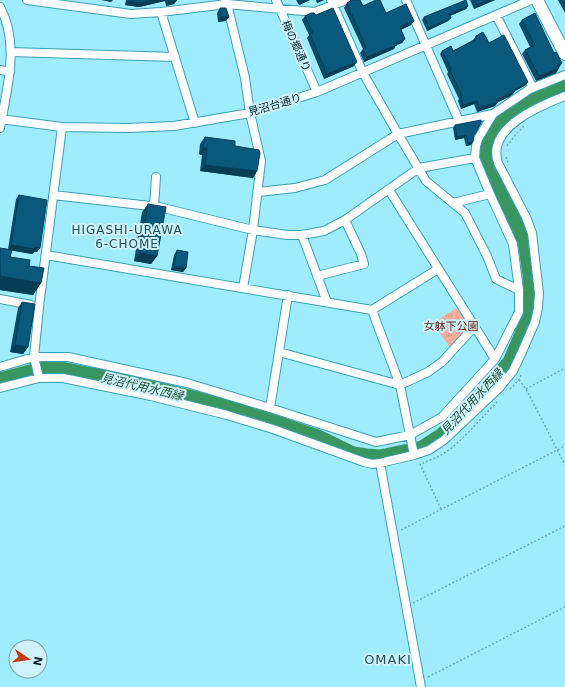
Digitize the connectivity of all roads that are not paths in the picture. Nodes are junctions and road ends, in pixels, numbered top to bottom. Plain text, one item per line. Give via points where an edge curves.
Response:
1 (27, 0) edge
2 (276, 0) edge
3 (346, 0) edge
4 (406, 0) edge
5 (531, 0) edge
6 (537, 0) edge
7 (226, 2) edge
8 (332, 2) edge
9 (0, 7) edge
10 (280, 9) junction
11 (161, 12) junction
12 (496, 15) junction
13 (426, 45) junction
14 (11, 52) junction
15 (565, 54) edge
16 (175, 57) junction
17 (0, 70) edge
18 (10, 72) junction
19 (363, 73) junction
20 (565, 76) edge
21 (533, 88) junction
22 (317, 92) junction
23 (565, 96) edge
24 (250, 113) junction
25 (493, 114) junction
26 (1, 119) edge
27 (459, 121) junction
28 (195, 123) junction
29 (62, 127) junction
30 (0, 128) edge
31 (398, 134) junction
32 (475, 158) junction
33 (419, 168) junction
34 (156, 177) dead end
35 (389, 190) junction
36 (258, 192) junction
37 (490, 194) junction
38 (53, 195) junction
39 (453, 203) junction
40 (154, 206) junction
41 (345, 220) junction
42 (254, 230) junction
43 (302, 235) junction
44 (46, 255) junction
45 (438, 269) junction
46 (317, 276) junction
47 (242, 288) junction
48 (520, 290) junction
49 (288, 295) junction
50 (0, 299) edge
51 (327, 302) junction
52 (39, 307) junction
53 (372, 310) junction
54 (474, 327) junction
55 (279, 352) junction
56 (495, 359) junction
57 (35, 361) junction
58 (0, 366) edge
59 (39, 378) junction
60 (400, 385) junction
61 (0, 388) edge
62 (270, 408) junction
63 (410, 436) junction
64 (414, 455) junction
65 (380, 463) junction
66 (421, 684) edge

1 - 11 street via 131,14
2 - 10 street, 梅の郷通り
3 - 8 street
4 - 13 street
5 - 12 street, 見沼台通り
6 - 15 highway
7 - 10 street
7 - 11 street
7 - 24 street
8 - 10 street via 315,12
8 - 19 street
9 - 14 street via 7,25
10 - 22 street, 梅の郷通り
11 - 16 street
12 - 13 street, 見沼台通り
12 - 21 street
13 - 19 street, 見沼台通り
13 - 27 street
14 - 16 street
14 - 18 street
16 - 28 street
17 - 18 street
18 - 26 street
19 - 22 street, 見沼台通り
19 - 31 street
20 - 21 street
21 - 25 street
22 - 24 street, 見沼台通り
23 - 64 street via 523,116 507,128 496,148 498,163 532,233 539,293 535,322 513,371 500,387 444,440 429,450
24 - 28 street, 見沼台通り
24 - 36 street via 261,161
25 - 27 street
25 - 32 street via 478,139
26 - 29 street, 見沼台通り
26 - 30 street
27 - 31 street
28 - 29 street, 見沼台通り via 128,128
29 - 38 street
31 - 33 street
31 - 36 street via 325,180 295,188
32 - 33 street
32 - 37 street
33 - 35 street
33 - 39 street via 426,181
34 - 40 street
35 - 41 street
35 - 45 street
36 - 42 street
37 - 39 street
37 - 48 street via 513,244
38 - 40 street
38 - 44 street
39 - 48 street via 464,213 496,279
40 - 42 street
41 - 43 street via 324,231
41 - 46 street via 364,264
42 - 43 street
42 - 47 street
43 - 46 street
44 - 47 street
44 - 52 street
45 - 53 street
45 - 54 street
46 - 51 street
47 - 49 street
48 - 56 street via 519,312
49 - 51 street
49 - 55 street
50 - 52 street
51 - 53 street
52 - 57 street
53 - 60 street
54 - 56 street
54 - 60 street via 442,362 428,372
55 - 60 street
55 - 62 street
56 - 63 street via 442,417
57 - 58 street
57 - 59 street
57 - 62 street via 68,357 187,383
59 - 61 street
59 - 65 street via 63,378 227,415 364,462
60 - 63 street
62 - 63 street via 376,442
63 - 64 street
64 - 65 street
65 - 66 street

